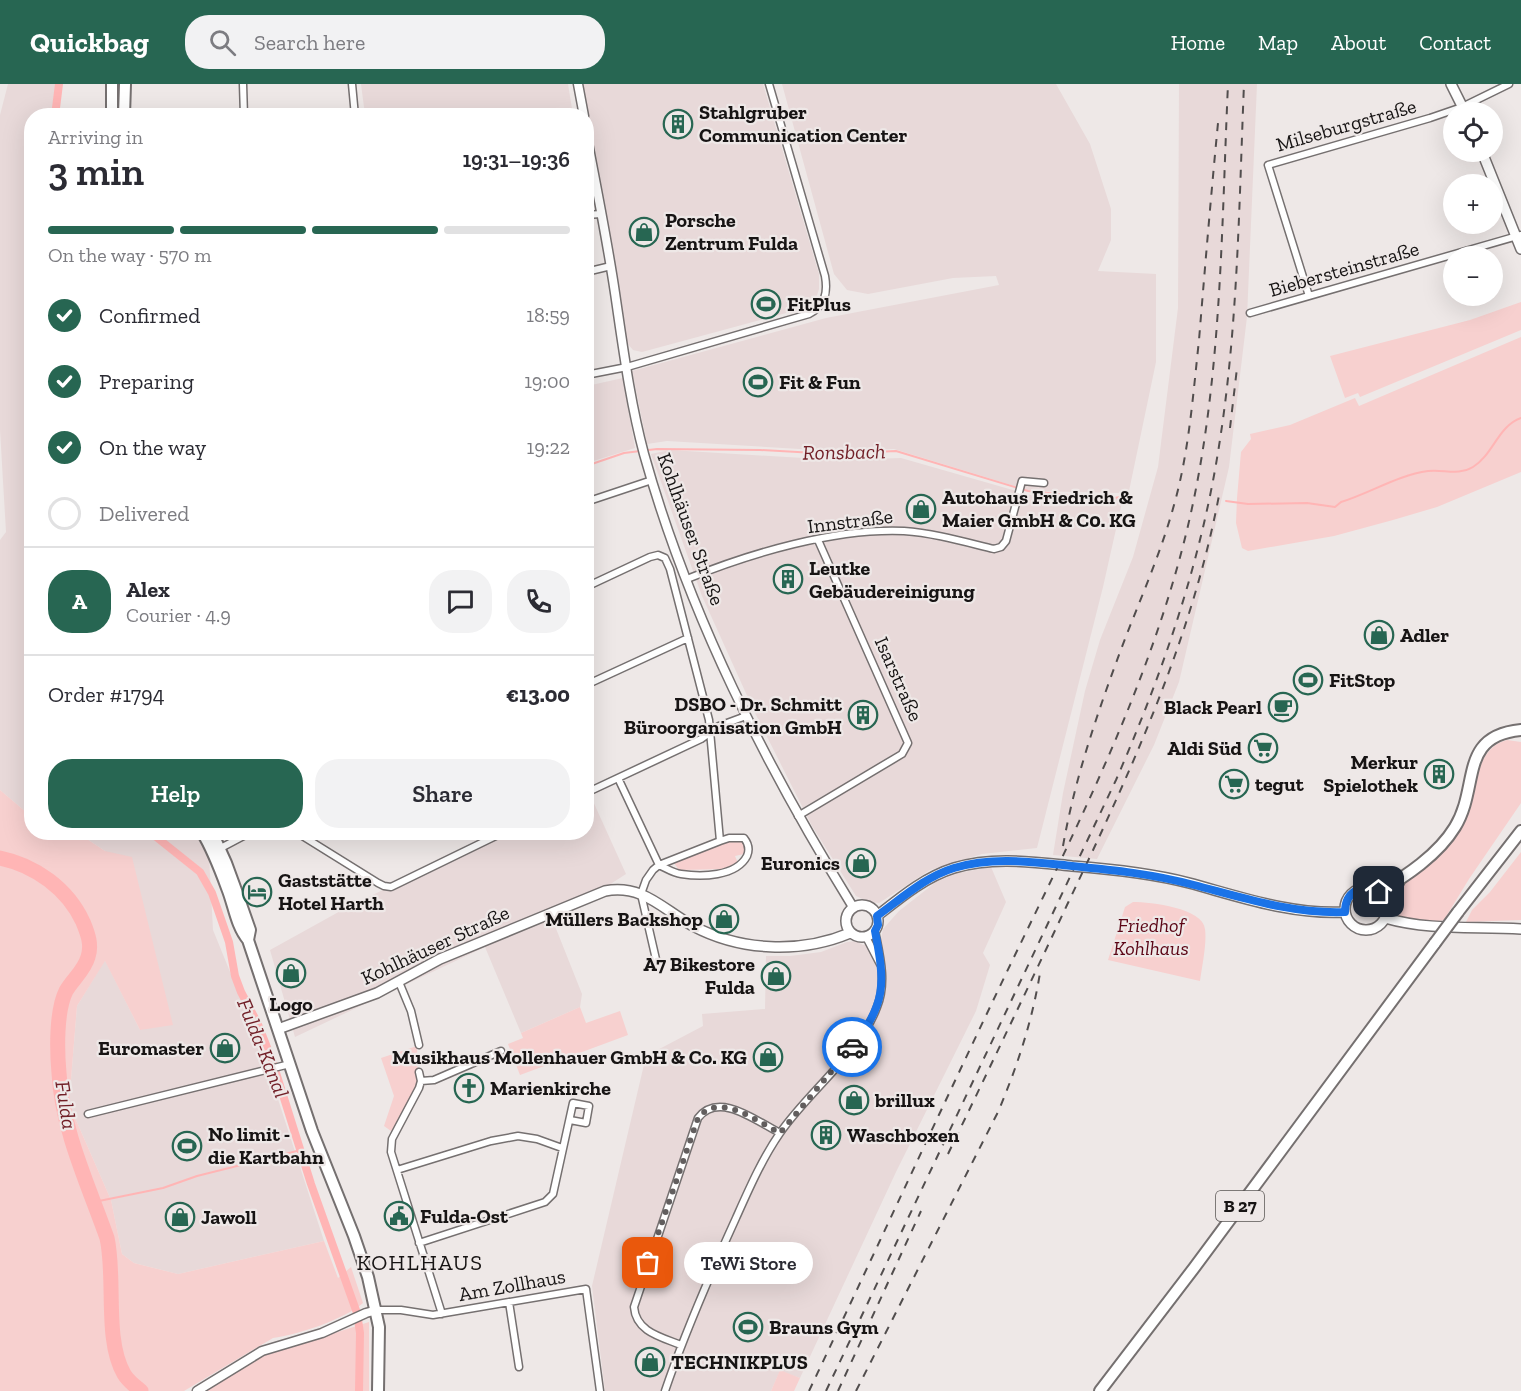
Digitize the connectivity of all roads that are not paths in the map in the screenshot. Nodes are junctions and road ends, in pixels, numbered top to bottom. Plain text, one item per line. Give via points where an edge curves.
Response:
1 (112, 84) edge
2 (125, 84) edge
3 (243, 84) edge
4 (352, 84) edge
5 (578, 84) edge
6 (769, 84) edge
7 (1451, 84) edge
8 (1509, 84) edge
9 (1459, 102) edge
10 (1477, 102) edge
11 (112, 108) edge
12 (124, 108) edge
13 (244, 108) edge
14 (354, 108) edge
15 (582, 108) edge
16 (1443, 116) edge
17 (1486, 162) edge
18 (594, 176) edge
19 (594, 214) edge
20 (601, 214) junction
21 (1518, 236) edge
22 (1521, 249) edge
23 (611, 266) junction
24 (594, 270) edge
25 (1309, 296) junction
26 (1250, 313) dead end
27 (627, 367) junction
28 (594, 373) edge
29 (652, 480) junction
30 (1044, 483) dead end
31 (594, 499) edge
32 (818, 540) junction
33 (687, 579) junction
34 (594, 583) edge
35 (688, 638) junction
36 (594, 681) edge
37 (746, 717) junction
38 (1521, 730) edge
39 (709, 733) junction
40 (1494, 737) junction
41 (1521, 738) edge
42 (618, 778) junction
43 (594, 789) edge
44 (798, 816) junction
45 (1521, 831) edge
46 (1517, 838) edge
47 (208, 840) edge
48 (214, 840) edge
49 (237, 840) edge
50 (309, 840) edge
51 (490, 840) edge
52 (720, 841) junction
53 (217, 851) junction
54 (659, 865) junction
55 (641, 894) junction
56 (1382, 896) junction
57 (853, 907) junction
58 (1345, 912) junction
59 (877, 916) junction
60 (1386, 918) junction
61 (1521, 929) edge
62 (875, 931) junction
63 (850, 933) junction
64 (866, 937) junction
65 (881, 964) junction
66 (658, 968) dead end
67 (399, 982) junction
68 (278, 1029) junction
69 (419, 1046) dead end
70 (501, 1050) dead end
71 (284, 1065) junction
72 (419, 1072) dead end
73 (421, 1081) junction
74 (88, 1114) dead end
75 (570, 1120) dead end
76 (780, 1133) junction
77 (562, 1148) junction
78 (397, 1170) junction
79 (419, 1243) junction
80 (509, 1302) junction
81 (371, 1312) junction
82 (442, 1314) junction
83 (681, 1345) junction
84 (519, 1367) dead end
85 (197, 1391) edge
86 (378, 1391) edge
87 (600, 1391) edge
88 (665, 1391) edge
89 (1100, 1391) edge

1 - 11 main road
2 - 12 main road
3 - 13 street
4 - 14 street
5 - 15 street
6 - 27 street via 825,276 823,302 809,314
7 - 9 main road
8 - 10 street
16 - 25 street, Milseburgstraße via 1268,165
17 - 21 main road
18 - 20 street, Kohlhäuser Straße
19 - 20 street
20 - 23 street, Kohlhäuser Straße
21 - 22 main road
21 - 25 street, Biebersteinstraße
23 - 24 street
23 - 27 street, Kohlhäuser Straße
25 - 26 street, Biebersteinstraße
27 - 28 street
27 - 29 street, Kohlhäuser Straße
29 - 31 street
29 - 33 street, Kohlhäuser Straße
30 - 32 street, Innstraße via 1022,481 1005,541 994,549 904,531
32 - 33 street, Innstraße via 779,548
32 - 44 street, Isarstraße via 908,743 902,754
33 - 37 street, Kohlhäuser Straße
34 - 35 street via 656,555 665,558
35 - 36 street
35 - 39 street
37 - 39 street
37 - 44 street, Kohlhäuser Straße
38 - 40 main road
39 - 42 street
39 - 52 street
40 - 41 main road
40 - 56 main road via 1477,753 1464,809 1455,827
42 - 43 street
42 - 54 street
44 - 57 street, Kohlhäuser Straße
45 - 46 main road, B 27
46 - 89 main road, B 27, bridge
47 - 53 main road
48 - 53 main road
49 - 53 street
50 - 51 street via 391,887
52 - 54 street
52 - 54 street via 741,837 747,844 744,861 728,872 682,874
53 - 68 main road
54 - 55 street via 646,880
55 - 63 main road, Kohlhäuser Straße via 702,930 756,945 801,947
55 - 66 street
55 - 67 main road, Kohlhäuser Straße via 615,889 588,896 440,959
56 - 58 main road via 1370,888 1356,890 1347,899
56 - 60 main road
57 - 59 main road via 867,906
57 - 63 main road via 845,921
58 - 59 main road via 1288,909 1137,872 1004,860 978,862 939,874
58 - 60 main road via 1351,924 1363,930 1376,927
59 - 62 main road
60 - 61 main road via 1430,927
62 - 64 main road
62 - 65 street
63 - 64 main road
64 - 65 street
65 - 76 street via 880,996 868,1025
67 - 68 main road, Kohlhäuser Straße
67 - 69 street
68 - 71 main road
70 - 73 street via 434,1080
71 - 74 street
71 - 81 main road via 361,1254
72 - 73 street
73 - 78 street via 391,1141
75 - 77 street
76 - 83 street via 748,1191
76 - 83 street via 720,1106 704,1111 698,1118 634,1307 642,1327
77 - 78 street via 518,1136
77 - 79 street via 553,1194 544,1202
78 - 79 street
79 - 82 street
80 - 82 street, Am Zollhaus
80 - 84 street
80 - 87 street, Am Zollhaus via 586,1289
81 - 82 street, Am Zollhaus
81 - 85 street via 262,1351
81 - 86 main road via 380,1345
83 - 88 street

